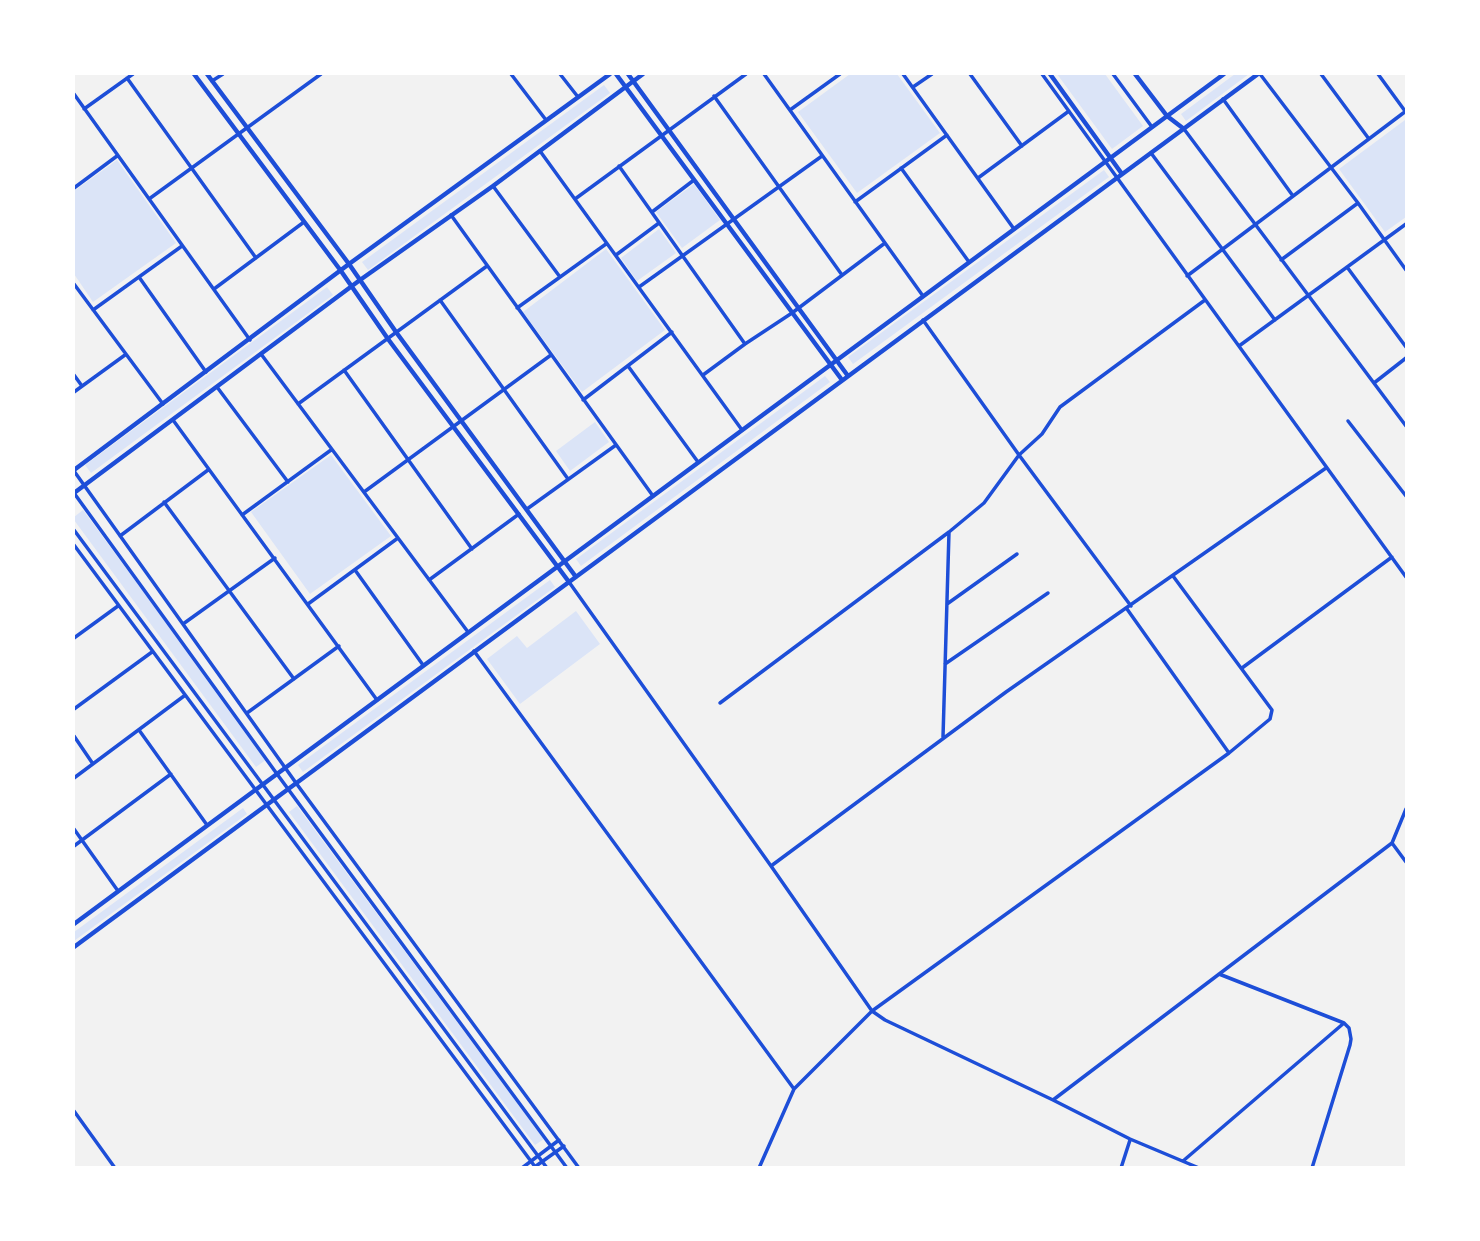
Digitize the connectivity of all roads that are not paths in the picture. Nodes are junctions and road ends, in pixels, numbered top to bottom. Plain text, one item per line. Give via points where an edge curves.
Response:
1 (133, 74) edge
2 (194, 74) edge
3 (207, 74) edge
4 (222, 74) edge
5 (321, 74) edge
6 (512, 74) edge
7 (561, 74) edge
8 (610, 74) edge
9 (616, 74) edge
10 (628, 74) edge
11 (643, 74) edge
12 (746, 74) edge
13 (764, 74) edge
14 (840, 74) edge
15 (903, 74) edge
16 (932, 74) edge
17 (970, 74) edge
18 (1042, 74) edge
19 (1050, 74) edge
20 (1112, 74) edge
21 (1135, 74) edge
22 (1212, 74) edge
23 (1224, 74) edge
24 (1259, 74) edge
25 (1321, 74) edge
26 (1378, 74) edge
27 (834, 75) edge
28 (127, 78) junction
29 (1216, 79) junction
30 (634, 80) junction
31 (212, 81) junction
32 (625, 86) junction
33 (912, 87) junction
34 (74, 94) edge
35 (714, 96) junction
36 (578, 97) junction
37 (1223, 99) junction
38 (84, 109) junction
39 (1072, 109) junction
40 (790, 110) junction
41 (1406, 112) edge
42 (1167, 116) junction
43 (546, 120) junction
44 (1152, 127) junction
45 (247, 128) junction
46 (1184, 129) junction
47 (669, 130) junction
48 (238, 134) junction
49 (662, 135) junction
50 (947, 135) junction
51 (1369, 139) junction
52 (1022, 146) junction
53 (540, 150) junction
54 (1150, 153) junction
55 (118, 156) junction
56 (822, 156) junction
57 (1108, 159) junction
58 (619, 166) junction
59 (1331, 167) junction
60 (192, 168) junction
61 (901, 168) junction
62 (1120, 176) junction
63 (978, 178) junction
64 (694, 180) junction
65 (493, 186) junction
66 (779, 187) junction
67 (74, 188) edge
68 (1293, 196) junction
69 (149, 199) junction
70 (575, 199) junction
71 (855, 202) junction
72 (1358, 203) junction
73 (652, 212) junction
74 (451, 215) junction
75 (733, 220) junction
76 (304, 222) junction
77 (660, 223) junction
78 (727, 224) junction
79 (1406, 224) edge
80 (1255, 225) junction
81 (1014, 229) junction
82 (1385, 240) junction
83 (607, 243) junction
84 (885, 243) junction
85 (183, 246) junction
86 (1222, 249) junction
87 (616, 256) junction
88 (683, 256) junction
89 (256, 258) junction
90 (1281, 260) junction
91 (969, 262) junction
92 (349, 264) junction
93 (487, 266) junction
94 (1348, 267) junction
95 (1406, 270) edge
96 (341, 271) junction
97 (842, 275) junction
98 (1187, 276) junction
99 (139, 277) junction
100 (560, 277) junction
101 (360, 280) junction
102 (74, 284) edge
103 (351, 286) junction
104 (639, 287) junction
105 (214, 289) junction
106 (923, 296) junction
107 (1308, 296) junction
108 (440, 300) junction
109 (1205, 300) junction
110 (517, 308) junction
111 (798, 308) junction
112 (93, 310) junction
113 (792, 313) junction
114 (923, 320) junction
115 (1275, 320) junction
116 (396, 332) junction
117 (672, 332) junction
118 (388, 338) junction
119 (250, 340) junction
120 (745, 344) junction
121 (1238, 346) junction
122 (1406, 347) edge
123 (261, 354) junction
124 (125, 355) junction
125 (551, 355) junction
126 (1406, 358) edge
127 (836, 360) junction
128 (831, 364) junction
129 (628, 366) junction
130 (344, 370) junction
131 (206, 372) junction
132 (74, 375) edge
133 (703, 375) junction
134 (848, 376) junction
135 (842, 380) junction
136 (1374, 383) junction
137 (82, 386) junction
138 (217, 387) junction
139 (504, 389) junction
140 (74, 392) edge
141 (583, 400) junction
142 (163, 404) junction
143 (298, 404) junction
144 (173, 420) junction
145 (461, 420) junction
146 (1348, 421) dead end
147 (453, 426) junction
148 (1406, 426) edge
149 (742, 430) junction
150 (616, 445) junction
151 (332, 450) junction
152 (1019, 455) junction
153 (408, 459) junction
154 (698, 463) junction
155 (1326, 468) junction
156 (208, 470) junction
157 (74, 471) edge
158 (568, 479) junction
159 (288, 482) junction
160 (84, 486) junction
161 (363, 492) junction
162 (74, 493) edge
163 (653, 496) junction
164 (1406, 496) edge
165 (164, 502) junction
166 (527, 509) junction
167 (242, 514) junction
168 (519, 514) junction
169 (74, 530) edge
170 (949, 532) junction
171 (120, 536) junction
172 (398, 538) junction
173 (74, 545) edge
174 (472, 549) junction
175 (1017, 554) dead end
176 (1392, 557) junction
177 (275, 558) junction
178 (565, 561) junction
179 (557, 566) junction
180 (1406, 566) edge
181 (1401, 569) junction
182 (355, 570) junction
183 (576, 576) junction
184 (1173, 576) junction
185 (1406, 577) edge
186 (429, 580) junction
187 (569, 582) junction
188 (230, 590) junction
189 (1048, 593) dead end
190 (308, 604) junction
191 (947, 604) junction
192 (118, 606) junction
193 (1129, 607) junction
194 (183, 624) junction
195 (468, 632) junction
196 (74, 638) edge
197 (339, 646) junction
198 (474, 651) junction
199 (152, 652) junction
200 (945, 664) junction
201 (423, 666) junction
202 (1242, 668) junction
203 (294, 679) junction
204 (185, 696) junction
205 (377, 700) junction
206 (720, 703) dead end
207 (74, 709) edge
208 (247, 714) junction
209 (138, 730) junction
210 (74, 736) edge
211 (943, 738) junction
212 (1229, 753) junction
213 (93, 764) junction
214 (285, 768) junction
215 (171, 774) junction
216 (277, 774) junction
217 (74, 778) edge
218 (296, 783) junction
219 (262, 785) junction
220 (288, 789) junction
221 (255, 790) junction
222 (273, 800) junction
223 (266, 805) junction
224 (1406, 810) edge
225 (207, 825) junction
226 (74, 829) edge
227 (82, 840) junction
228 (1392, 843) junction
229 (74, 846) edge
230 (1406, 862) edge
231 (771, 866) junction
232 (118, 891) junction
233 (74, 924) edge
234 (74, 947) edge
235 (1219, 974) junction
236 (872, 1011) junction
237 (1343, 1023) junction
238 (794, 1089) junction
239 (1052, 1100) junction
240 (74, 1111) edge
241 (1130, 1139) junction
242 (559, 1140) junction
243 (551, 1146) junction
244 (564, 1146) junction
245 (556, 1152) junction
246 (538, 1155) junction
247 (531, 1160) junction
248 (543, 1161) junction
249 (1183, 1161) junction
250 (115, 1167) edge
251 (522, 1167) edge
252 (535, 1167) edge
253 (547, 1167) edge
254 (567, 1167) edge
255 (579, 1167) edge
256 (759, 1167) edge
257 (1121, 1167) edge
258 (1199, 1167) edge
259 (1312, 1167) edge

1 - 28 street
2 - 48 street
3 - 31 street
4 - 31 street
5 - 45 street
6 - 43 street
7 - 36 street
8 - 36 street
9 - 32 street
10 - 30 street
11 - 30 street
12 - 35 street
13 - 40 street
14 - 27 street
15 - 33 street
16 - 33 street
17 - 52 street
18 - 39 street
19 - 39 street
20 - 44 street
21 - 42 street
22 - 29 street
23 - 29 street
24 - 37 street
24 - 59 street
25 - 51 street
26 - 41 street
27 - 40 street
28 - 38 street
28 - 60 street
29 - 42 street
30 - 32 street
30 - 47 street
31 - 45 street
32 - 49 street
32 - 53 street
33 - 50 street
34 - 38 street
35 - 47 street
35 - 66 street
36 - 43 street
37 - 46 street
37 - 68 street
38 - 55 street
39 - 52 street
39 - 57 street
40 - 56 street
41 - 51 street
42 - 44 street
42 - 46 street
43 - 92 street
44 - 57 street
45 - 48 street
45 - 92 street
46 - 54 street
46 - 80 street
47 - 49 street
47 - 75 street
48 - 60 street
48 - 76 street
49 - 58 street
49 - 64 street
50 - 61 street
50 - 63 street
51 - 59 street
52 - 63 street
53 - 65 street
53 - 70 street
54 - 62 street
54 - 86 street
55 - 67 street
55 - 69 street
56 - 66 street
56 - 71 street
57 - 62 street
57 - 81 street
58 - 70 street
58 - 73 street
59 - 68 street
59 - 72 street
60 - 69 street
60 - 89 street
61 - 71 street
61 - 91 street
62 - 98 street
62 - 114 street
63 - 81 street
64 - 73 street
64 - 78 street
65 - 74 street
65 - 100 street
66 - 75 street
66 - 97 street
68 - 80 street
69 - 85 street
70 - 83 street
71 - 84 street
72 - 82 street
72 - 90 street
73 - 77 street
74 - 93 street
74 - 101 street
75 - 78 street
75 - 111 street
76 - 89 street
76 - 96 street
77 - 87 street
77 - 88 street
78 - 88 street
78 - 113 street
79 - 82 street
80 - 86 street
80 - 90 street
81 - 91 street
82 - 94 street
82 - 95 street
83 - 87 street
83 - 100 street
84 - 97 street
84 - 106 street
85 - 99 street
85 - 105 street
86 - 98 street
86 - 115 street
87 - 104 street
88 - 104 street
88 - 120 street
89 - 105 street
90 - 107 street
91 - 106 street
92 - 96 street
92 - 101 street
93 - 108 street
93 - 110 street
94 - 107 street
94 - 122 street
96 - 103 street
96 - 119 street
97 - 111 street
98 - 109 street
99 - 112 street
99 - 131 street
100 - 110 street
101 - 103 street
101 - 116 street
102 - 112 street
103 - 118 street
103 - 123 street
104 - 117 street
105 - 119 street
106 - 127 street
107 - 115 street
107 - 136 street
108 - 116 street
108 - 139 street
109 - 121 street
109 - 152 street via 1060,407 1042,434
110 - 125 street
111 - 113 street
111 - 127 street
112 - 124 street
113 - 120 street
113 - 128 street
114 - 134 street
114 - 152 street
115 - 121 street
116 - 118 street
116 - 145 street
117 - 129 street
117 - 133 street
118 - 130 street
118 - 147 street
119 - 131 street
120 - 133 street
121 - 155 street
123 - 138 street
123 - 143 street
124 - 137 street
124 - 142 street
125 - 139 street
125 - 141 street
126 - 136 street
127 - 128 street
127 - 134 street
128 - 135 street
128 - 149 street
129 - 141 street
129 - 154 street
130 - 143 street
130 - 153 street
131 - 142 street
132 - 137 street
133 - 149 street
134 - 135 street
135 - 183 street
136 - 148 street
137 - 140 street
138 - 144 street
138 - 159 street
139 - 145 street
139 - 158 street
141 - 150 street
142 - 157 street
143 - 151 street
144 - 156 street
144 - 160 street
145 - 147 street
145 - 166 street
146 - 164 street
147 - 153 street
147 - 168 street
149 - 154 street
150 - 158 street
150 - 163 street
151 - 159 street
151 - 161 street
152 - 170 street via 984,503
152 - 193 street
153 - 161 street
153 - 174 street
154 - 163 street
155 - 176 street
155 - 184 street
156 - 165 street
156 - 167 street
157 - 160 street
158 - 166 street
159 - 167 street
160 - 162 street
160 - 171 street
161 - 172 street
162 - 216 street
163 - 178 street
165 - 171 street
165 - 188 street
166 - 178 street
167 - 177 street
168 - 174 street
168 - 179 street
169 - 219 street
170 - 191 street
170 - 206 street
171 - 194 street
172 - 182 street
172 - 186 street
173 - 192 street
174 - 186 street
175 - 191 street
176 - 181 street
176 - 202 street
177 - 188 street
177 - 190 street
178 - 179 street
178 - 183 street
179 - 187 street
179 - 195 street
180 - 181 street
181 - 185 street
182 - 190 street
182 - 201 street
183 - 187 street
184 - 193 street
184 - 202 street
186 - 195 street
187 - 198 street
187 - 231 street
188 - 194 street
188 - 203 street
189 - 200 street
190 - 197 street
191 - 200 street
192 - 196 street
192 - 199 street
193 - 211 street
193 - 212 street
194 - 208 street
195 - 201 street
197 - 203 street
197 - 205 street
198 - 218 street
198 - 238 street
199 - 204 street
199 - 207 street
200 - 211 street
201 - 205 street
202 - 212 street via 1272,710 1270,719
203 - 208 street
204 - 209 street
204 - 221 street
205 - 214 street
208 - 214 street
209 - 213 street
209 - 215 street
210 - 213 street
211 - 231 street
212 - 236 street
213 - 217 street
214 - 216 street
214 - 218 street
215 - 225 street
215 - 227 street
216 - 219 street
216 - 220 street
218 - 220 street
218 - 242 street
219 - 221 street
219 - 222 street
220 - 222 street
220 - 243 street
221 - 223 street
221 - 225 street
222 - 223 street
222 - 246 street
223 - 234 street
223 - 247 street
224 - 228 street
225 - 232 street
226 - 227 street
227 - 229 street
227 - 232 street
228 - 230 street
228 - 235 street
231 - 236 street
232 - 233 street
235 - 237 street
235 - 239 street
236 - 238 street
236 - 239 street
237 - 249 street
237 - 259 street via 1349,1028 1350,1045
238 - 256 street
239 - 241 street
240 - 250 street
241 - 249 street
241 - 257 street
242 - 243 street
242 - 244 street
243 - 245 street
243 - 246 street
244 - 245 street
244 - 255 street
245 - 248 street
245 - 254 street
246 - 247 street
246 - 248 street
247 - 251 street
247 - 252 street
248 - 252 street
248 - 253 street
249 - 258 street

